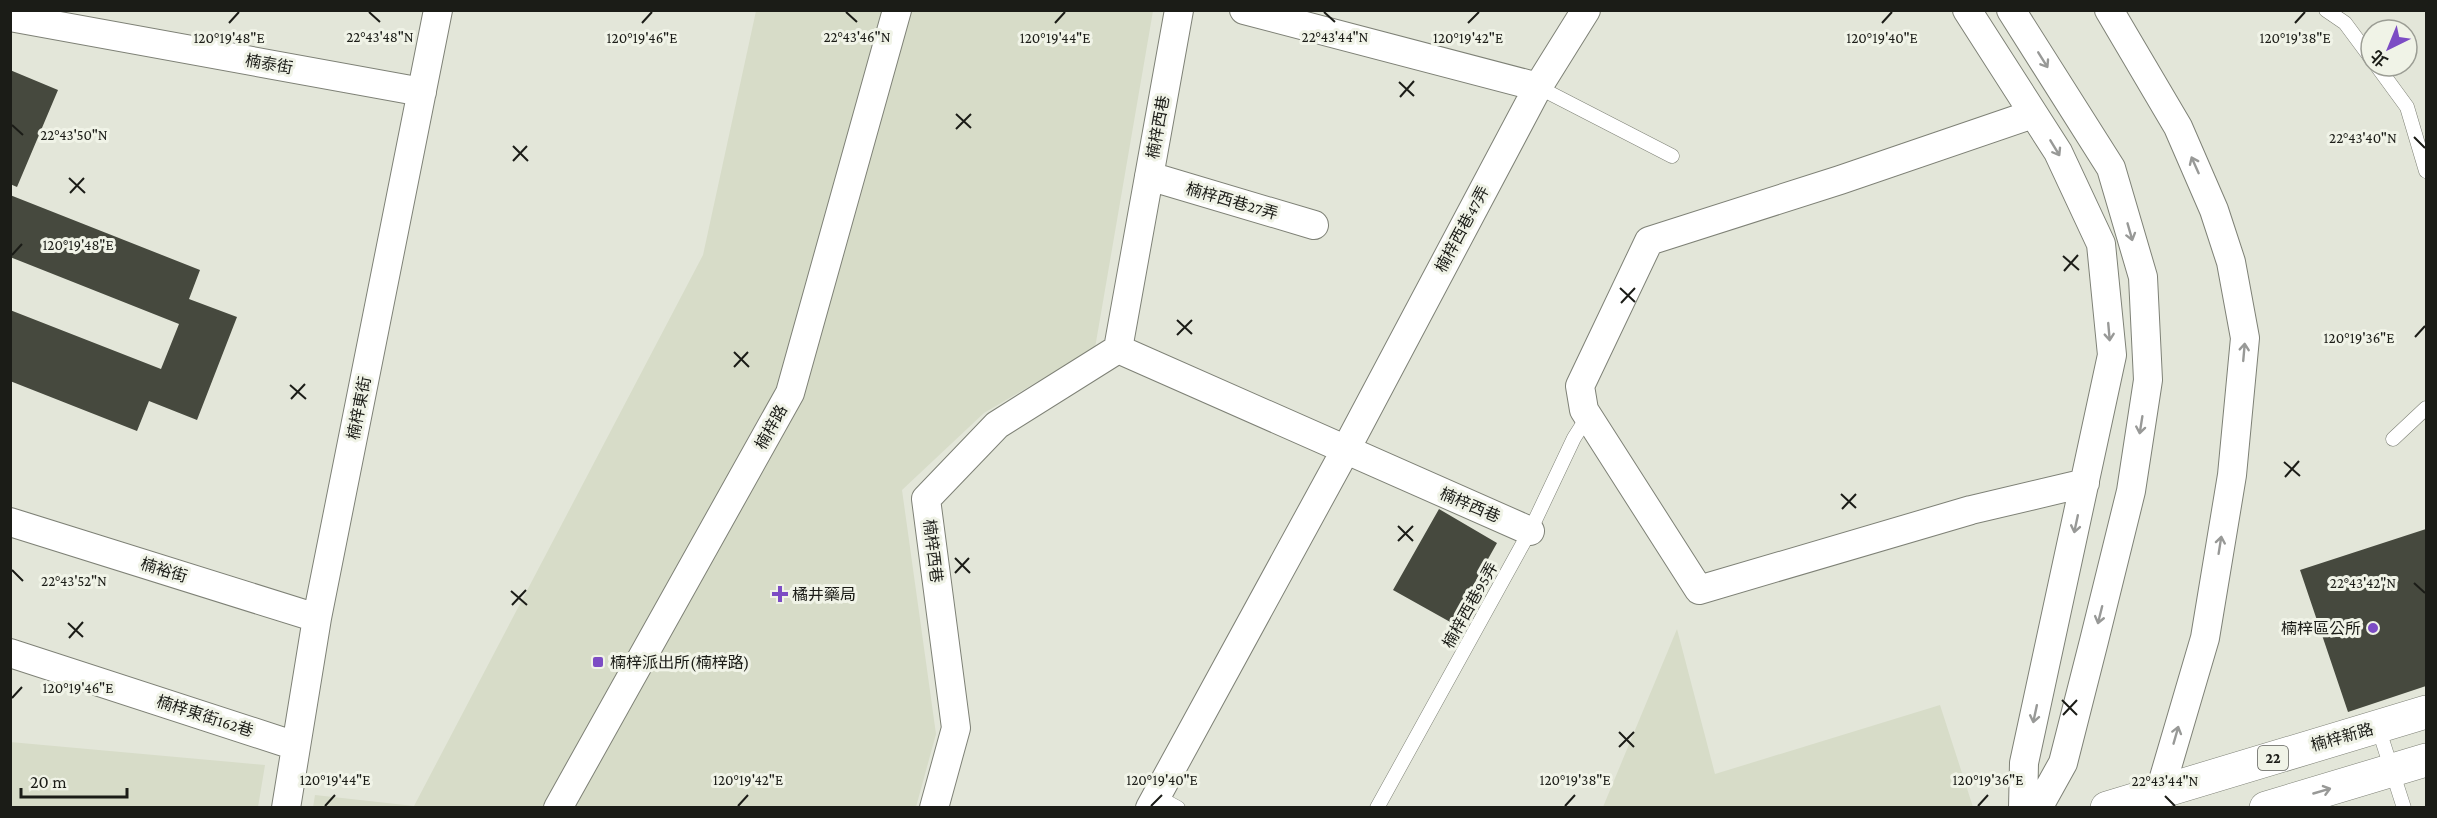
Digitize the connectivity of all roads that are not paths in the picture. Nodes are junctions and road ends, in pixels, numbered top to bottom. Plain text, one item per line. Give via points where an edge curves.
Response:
1 (438, 10) edge
2 (897, 10) edge
3 (1179, 10) edge
4 (1244, 10) edge
5 (1586, 10) edge
6 (1967, 10) edge
7 (2011, 10) edge
8 (2109, 10) edge
9 (2326, 10) edge
10 (10, 17) edge
11 (2359, 42) edge
12 (2386, 78) edge
13 (1538, 87) junction
14 (422, 92) junction
15 (2033, 114) junction
16 (1672, 156) dead end
17 (2427, 171) edge
18 (1149, 176) junction
19 (1314, 225) dead end
20 (1118, 349) junction
21 (2427, 408) edge
22 (1588, 416) junction
23 (2393, 439) dead end
24 (1345, 451) junction
25 (2085, 483) junction
26 (10, 522) edge
27 (1530, 531) junction
28 (316, 618) junction
29 (10, 653) edge
30 (2427, 712) edge
31 (2378, 727) junction
32 (296, 746) junction
33 (2427, 760) edge
34 (2392, 770) junction
35 (2157, 799) edge
36 (1161, 804) edge
37 (2113, 805) edge
38 (286, 807) edge
39 (558, 807) edge
40 (934, 807) edge
41 (1377, 807) edge
42 (2023, 807) edge
43 (2038, 807) edge
44 (2266, 807) edge
45 (2404, 807) edge

1 - 14 street, 楠梓東街
2 - 39 street, 楠梓路 via 790,393
3 - 18 street, 楠梓西巷
4 - 13 street
5 - 13 street, 楠梓西巷47弄
6 - 15 street
7 -> 43 street via 2111,168 2143,277 2148,380 2131,491 2063,763
35 -> 8 street via 2205,638 2232,475 2245,338 2231,262 2214,210 2178,127
9 - 11 lane via 2345,23
10 - 14 street, 楠泰街
12 - 17 lane via 2407,107
13 - 16 lane
13 - 24 street, 楠梓西巷47弄
14 - 28 street, 楠梓東街
15 - 22 street via 1649,241 1580,386
15 -> 25 street via 2058,152 2101,244 2112,355
18 - 19 street, 楠梓西巷27弄
18 - 20 street, 楠梓西巷
20 - 24 street, 楠梓西巷
20 - 40 street, 楠梓西巷 via 998,425 926,499 956,728
21 - 23 lane
22 - 25 street via 1699,590 1971,510
22 - 27 lane, 楠梓西巷95弄
24 - 27 street, 楠梓西巷
24 - 36 street
25 -> 42 street via 2024,763
26 - 28 street, 楠裕街
27 - 41 lane, 楠梓西巷95弄
28 - 32 street, 楠梓東街
29 - 32 street, 楠梓東街162巷
30 - 31 main road, 楠梓新路 / 22
31 - 34 lane
31 - 35 main road, 楠梓新路 / 22
32 - 38 street, 楠梓東街
33 - 34 main road
44 -> 34 main road
34 - 45 lane
35 - 37 main road, 楠梓新路 / 22

